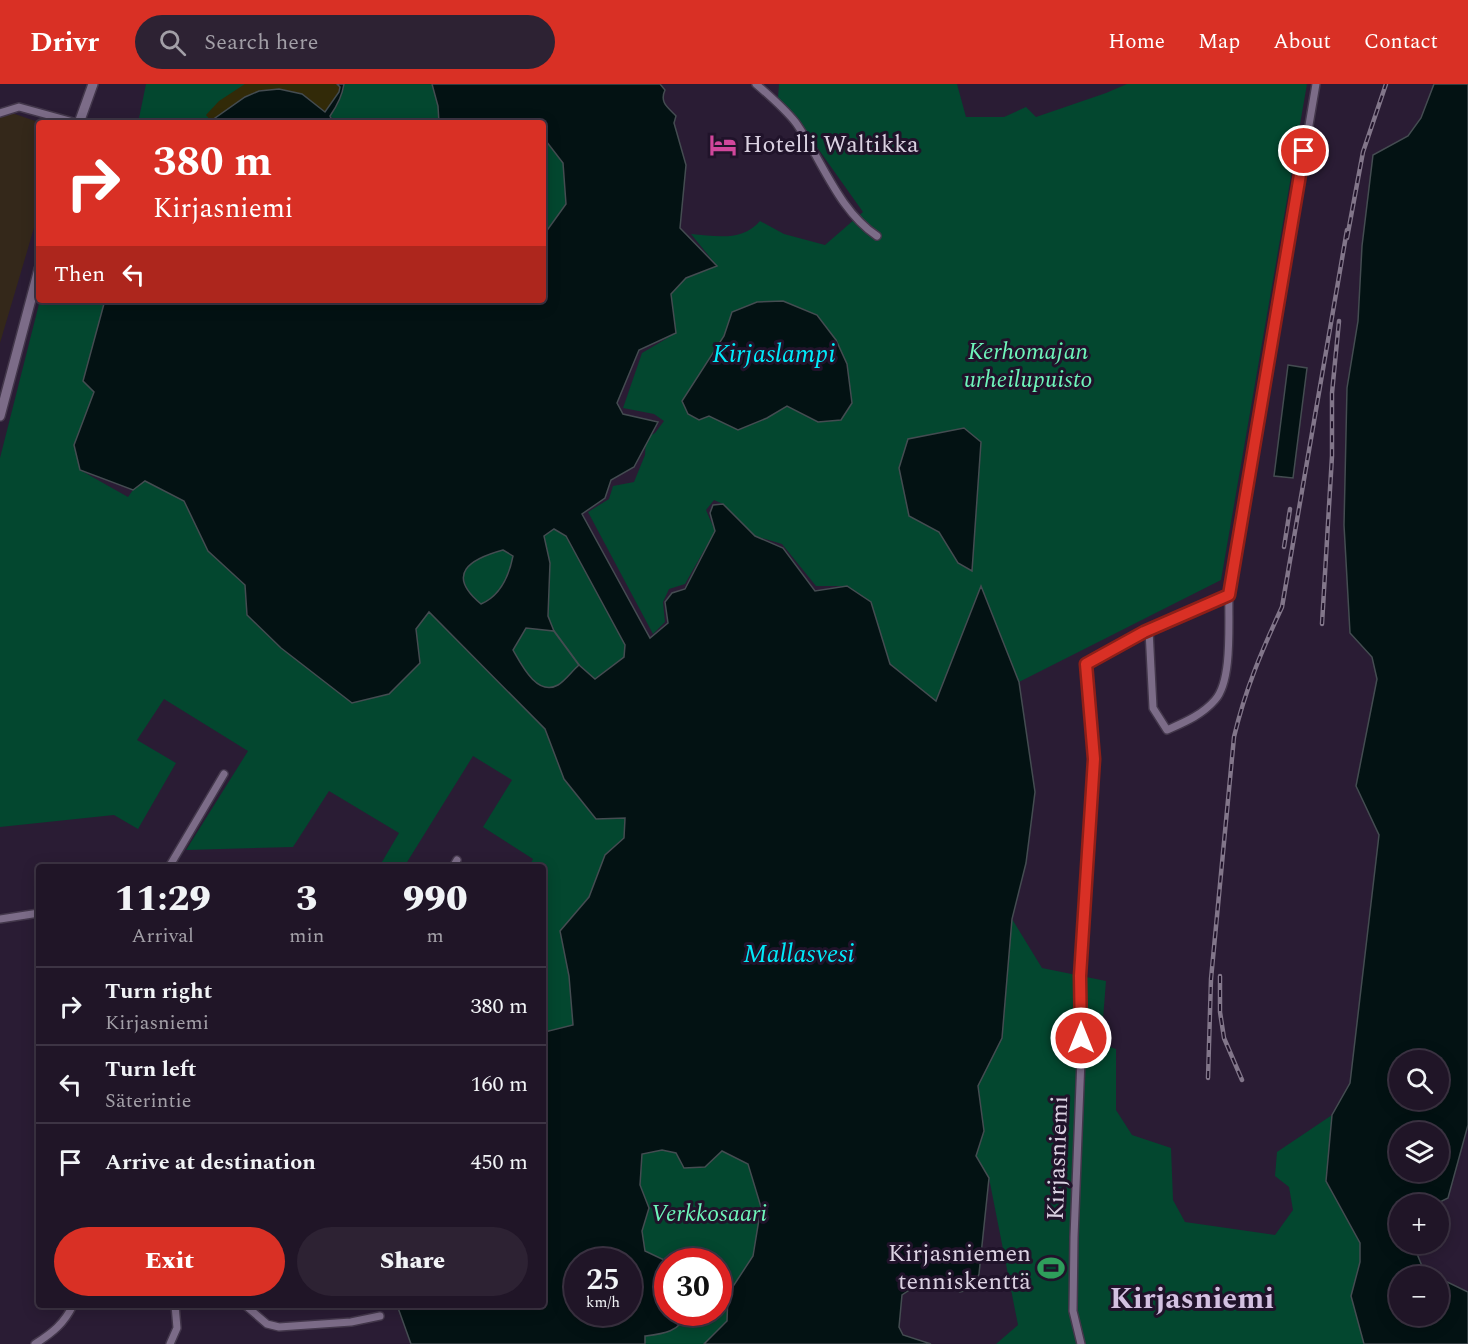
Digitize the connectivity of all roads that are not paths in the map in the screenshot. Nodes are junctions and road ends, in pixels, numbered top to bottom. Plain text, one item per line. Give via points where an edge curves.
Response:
1 (93, 84) edge
2 (756, 84) edge
3 (769, 84) edge
4 (1316, 84) edge
5 (764, 91) junction
6 (0, 113) edge
7 (67, 120) edge
8 (79, 120) edge
9 (877, 236) dead end
10 (36, 279) edge
11 (0, 416) edge
12 (1229, 595) junction
13 (1149, 630) junction
14 (225, 774) dead end
15 (457, 860) dead end
16 (171, 864) edge
17 (455, 864) edge
18 (36, 914) edge
19 (0, 920) edge
20 (72, 1308) edge
21 (175, 1308) edge
22 (248, 1308) edge
23 (380, 1316) dead end
24 (35, 1344) edge
25 (170, 1344) edge
26 (1081, 1344) edge

1 - 8 main road
2 - 5 street
3 - 5 street
4 - 12 street
5 - 9 street via 795,122 840,195
6 - 7 street via 19,107
10 - 11 main road
12 - 13 street, Kirjasniemi
12 - 13 street via 1227,672 1217,699 1198,715 1167,730 1153,708
13 - 26 street, Kirjasniemi via 1086,664 1094,759 1080,976 1074,1237 1073,1311
14 - 16 street
15 - 17 street
18 - 19 street
20 - 24 street via 57,1329
21 - 25 street via 177,1328
22 - 23 street via 267,1324 279,1327

